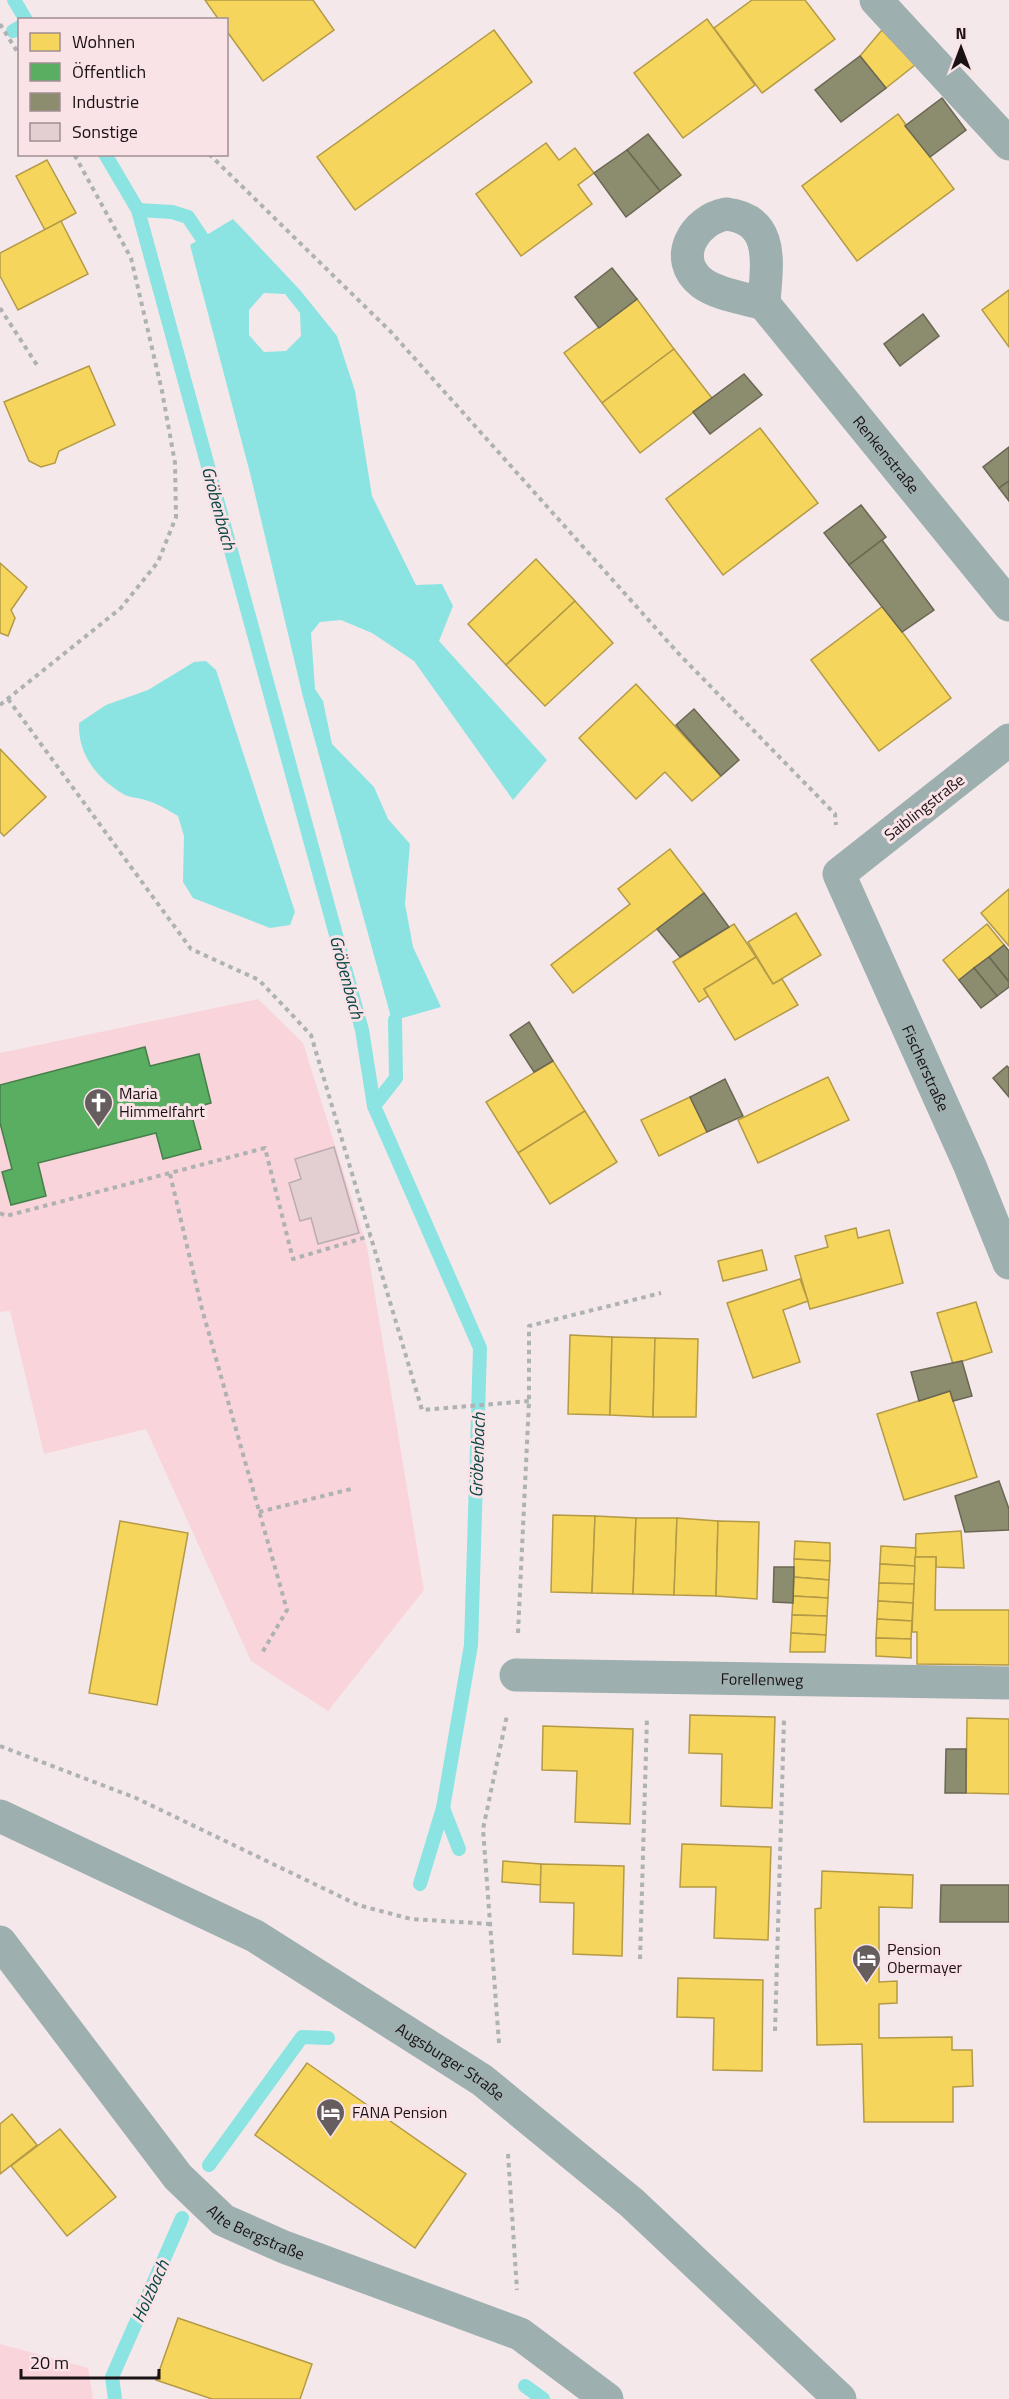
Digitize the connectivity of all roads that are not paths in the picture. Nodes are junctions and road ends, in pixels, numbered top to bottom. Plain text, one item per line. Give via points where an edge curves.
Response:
1 (876, 0) edge
2 (1009, 144) edge
3 (764, 304) dead end
4 (1009, 605) edge
5 (1009, 740) edge
6 (839, 874) joint
7 (1009, 1263) edge
8 (516, 1675) dead end
9 (1009, 1683) edge
10 (0, 1816) edge
11 (0, 1942) edge
12 (607, 2399) edge
13 (840, 2399) edge

1 - 2 street
3 - 4 street, Renkenstraße
5 - 6 street, Saiblingstraße
6 - 7 street, Fischerstraße via 970,1166
8 - 9 street, Forellenweg
10 - 13 street, Augsburger Straße via 255,1936 482,2080 632,2203
11 - 12 street, Alte Bergstraße via 178,2177 223,2220 284,2247 520,2334

